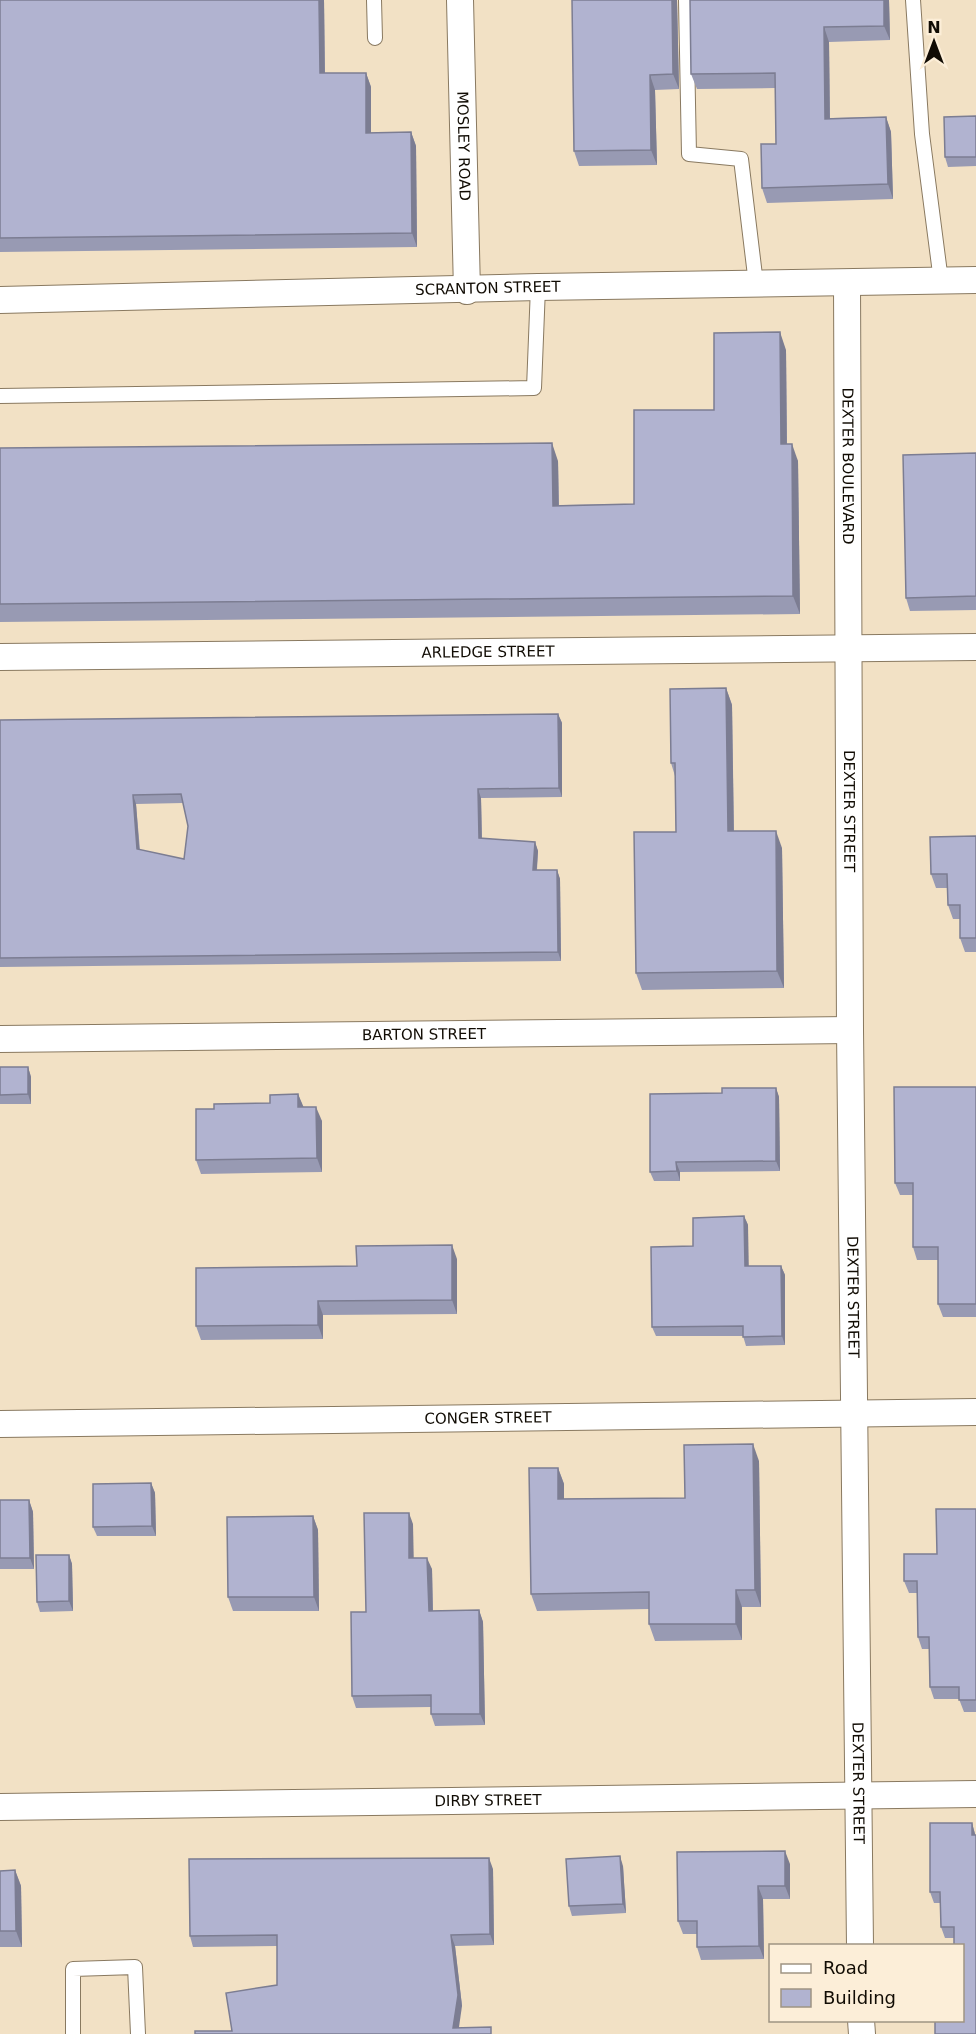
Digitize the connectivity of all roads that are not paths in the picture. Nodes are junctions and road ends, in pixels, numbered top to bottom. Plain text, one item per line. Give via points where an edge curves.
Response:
1 (374, 0) edge
2 (460, 0) edge
3 (686, 0) edge
4 (913, 0) edge
5 (375, 38) dead end
6 (976, 280) edge
7 (941, 281) junction
8 (756, 284) junction
9 (847, 284) junction
10 (538, 287) junction
11 (467, 291) junction
12 (0, 300) edge
13 (0, 396) edge
14 (976, 647) edge
15 (848, 648) junction
16 (0, 657) edge
17 (850, 1030) junction
18 (0, 1039) edge
19 (976, 1412) edge
20 (855, 1413) junction
21 (0, 1424) edge
22 (858, 1794) junction
23 (976, 1794) edge
24 (0, 1807) edge
25 (860, 1944) edge
26 (73, 2034) edge
27 (138, 2034) edge

1 - 5 lane
2 - 11 street, MOSLEY ROAD
3 - 8 lane via 689,154 741,159
4 - 7 lane via 922,134
6 - 7 street, SCRANTON STREET
7 - 9 street, SCRANTON STREET
8 - 9 street, SCRANTON STREET
8 - 10 street, SCRANTON STREET
9 - 15 street, DEXTER BOULEVARD
10 - 11 street, SCRANTON STREET
10 - 13 lane via 534,388
11 - 12 street, SCRANTON STREET
14 - 15 street, ARLEDGE STREET
15 - 16 street, ARLEDGE STREET
15 - 17 street, DEXTER STREET
17 - 18 street, BARTON STREET
17 - 20 street, DEXTER STREET
19 - 20 street, CONGER STREET
20 - 21 street, CONGER STREET
20 - 22 street, DEXTER STREET
22 - 23 street, DIRBY STREET
22 - 24 street, DIRBY STREET
22 - 25 street, DEXTER STREET
26 - 27 lane via 73,1969 135,1967

